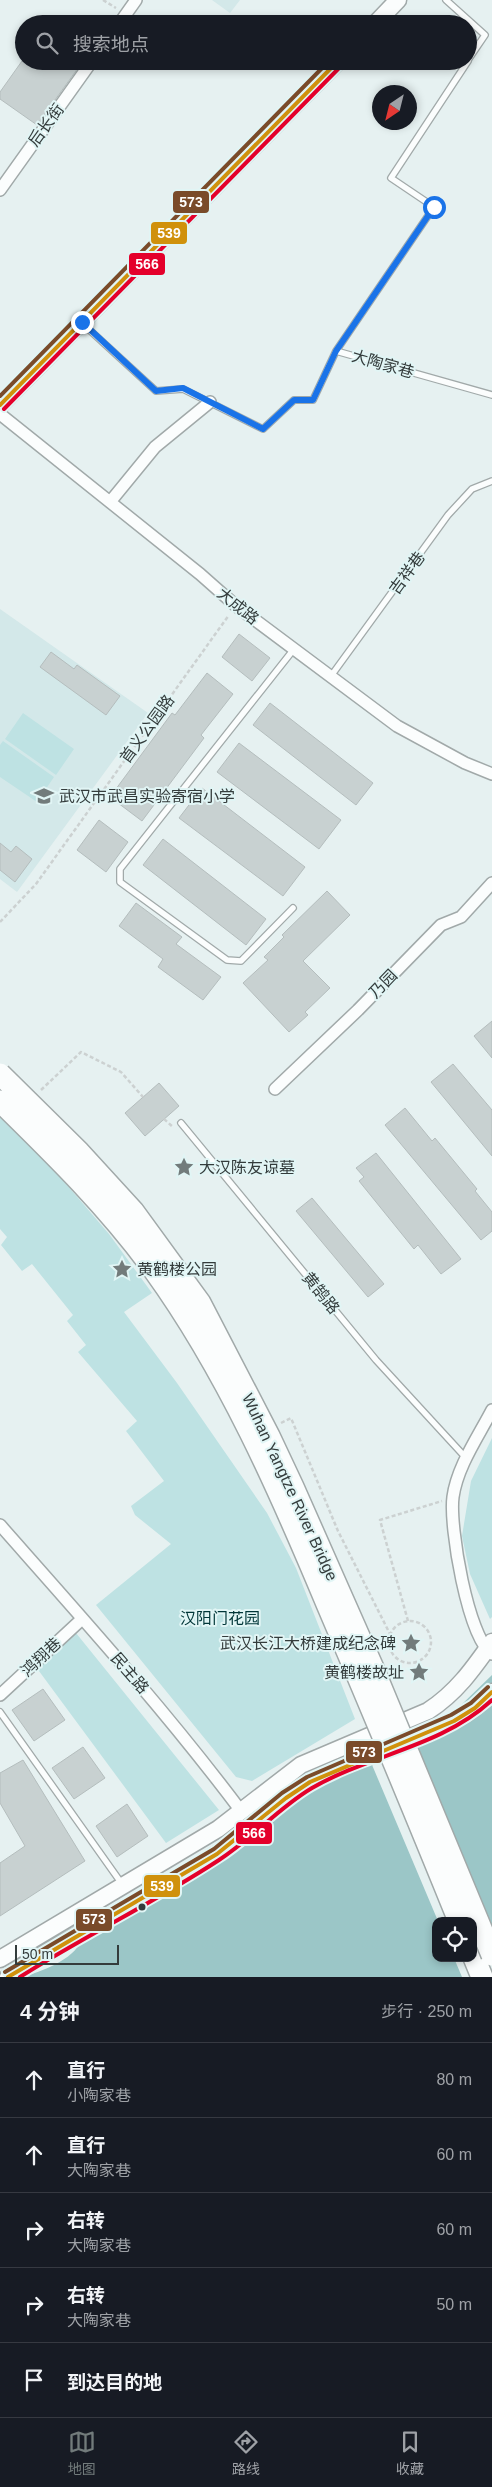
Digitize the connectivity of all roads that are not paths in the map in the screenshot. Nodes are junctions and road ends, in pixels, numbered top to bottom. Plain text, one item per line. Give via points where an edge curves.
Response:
1 (136, 0) edge
2 (398, 0) edge
3 (446, 0) edge
4 (125, 15) edge
5 (384, 15) edge
6 (463, 15) edge
7 (477, 28) edge
8 (477, 47) edge
9 (86, 70) edge
10 (329, 70) edge
11 (462, 70) edge
12 (0, 190) edge
13 (82, 322) junction
14 (336, 351) junction
15 (492, 395) edge
16 (210, 402) junction
17 (0, 405) edge
18 (0, 414) edge
19 (492, 481) edge
20 (110, 502) junction
21 (294, 649) junction
22 (331, 676) junction
23 (492, 774) edge
24 (492, 882) edge
25 (293, 908) dead end
26 (0, 1074) edge
27 (275, 1090) dead end
28 (0, 1101) edge
29 (181, 1123) dead end
30 (492, 1410) edge
31 (467, 1459) junction
32 (0, 1525) edge
33 (82, 1619) junction
34 (490, 1649) edge
35 (492, 1692) edge
36 (0, 1694) edge
37 (0, 1712) edge
38 (241, 1811) junction
39 (253, 1826) junction
40 (123, 1885) junction
41 (457, 1917) edge
42 (492, 1954) edge
43 (0, 1959) edge
44 (476, 1962) edge
45 (8, 1977) edge
46 (482, 1977) edge

1 - 4 street
2 - 5 main road
3 - 6 lane
7 - 8 lane via 485,35
9 - 12 street, 后长街
10 - 13 main road
11 - 14 lane via 391,178 434,207
13 - 16 lane, 大陶家巷 via 156,391 183,388
13 - 17 main road
14 - 15 lane, 大陶家巷
14 - 16 lane, 大陶家巷 via 313,400 294,400 263,429
16 - 20 street via 155,448
18 - 20 street, 大成路
19 - 22 lane, 吉祥巷 via 472,489 448,515
20 - 21 street, 大成路
21 - 22 street, 大成路
21 - 25 lane via 120,870 120,882 227,960 241,961
22 - 23 street, 大成路 via 397,726
24 - 27 street, 乃园 via 461,918 441,925
26 - 42 highway, Wuhan Yangtze River Bridge, bridge via 133,1211 200,1303 266,1430 373,1668
28 - 41 highway, Wuhan Yangtze River Bridge, bridge via 68,1168 119,1225 185,1317 234,1403 294,1527
29 - 31 lane, 黄鹄路 via 376,1360
30 - 31 street
31 - 34 street via 453,1498 452,1523 456,1552 480,1640
32 - 33 street, 民主路
33 - 36 street, 鸿翔巷
33 - 38 street, 民主路 via 136,1679
34 - 38 main road via 445,1700 428,1711 302,1766
35 - 39 main road via 475,1708 443,1726 312,1781
37 - 40 lane
38 - 39 main road, 民主路
38 - 40 main road via 218,1829
39 - 45 main road via 214,1856
40 - 43 main road
44 - 46 highway

